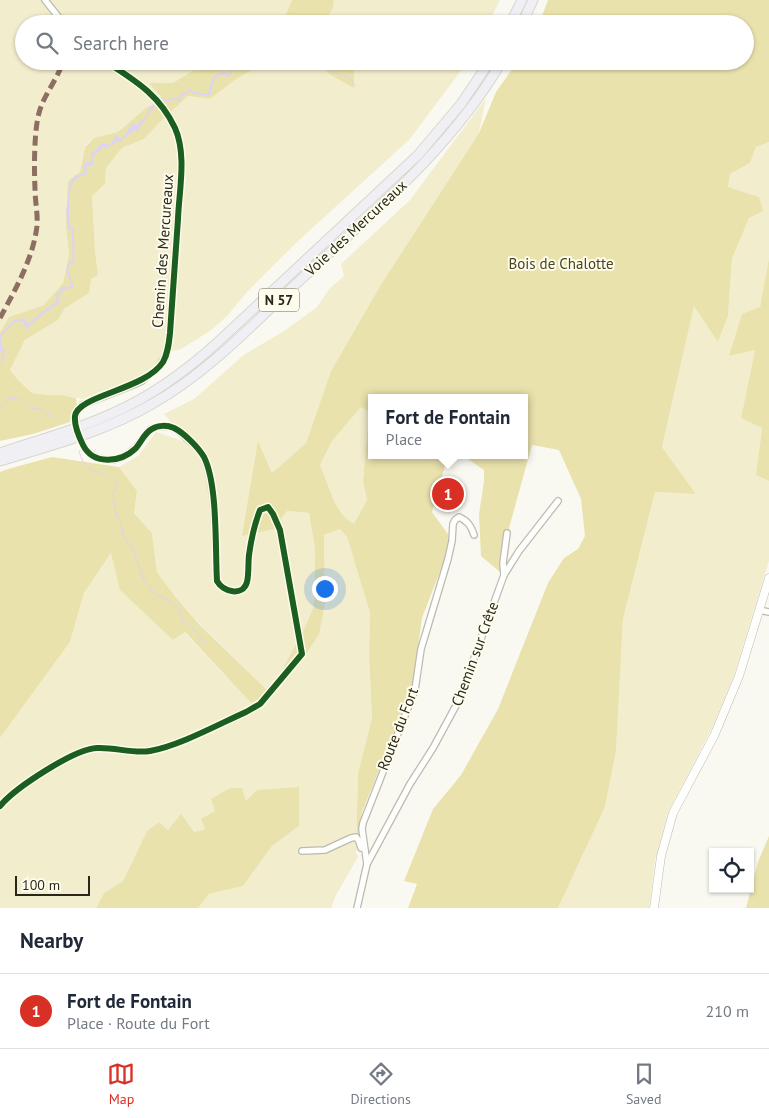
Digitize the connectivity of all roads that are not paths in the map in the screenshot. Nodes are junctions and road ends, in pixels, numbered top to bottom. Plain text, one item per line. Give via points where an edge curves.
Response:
1 (45, 0) edge
2 (522, 0) edge
3 (533, 0) edge
4 (57, 15) edge
5 (514, 15) edge
6 (526, 15) edge
7 (118, 70) edge
8 (484, 70) edge
9 (496, 70) edge
10 (75, 423) dead end
11 (82, 443) dead end
12 (0, 453) edge
13 (0, 461) edge
14 (558, 501) dead end
15 (507, 533) dead end
16 (474, 535) dead end
17 (504, 575) junction
18 (769, 578) edge
19 (759, 610) junction
20 (769, 612) edge
21 (0, 806) edge
22 (302, 851) dead end
23 (368, 864) junction
24 (357, 908) edge
25 (654, 908) edge

1 - 4 street
2 - 5 highway
3 - 6 highway
7 - 10 street, Chemin des Mercureaux via 141,84 156,99 178,136 181,166 170,333 167,353 158,368 142,381 82,405 76,412
8 - 12 highway, Voie des Mercureaux / N 57 via 449,120 404,169 189,367 114,413
9 - 13 highway, Voie des Mercureaux / N 57 via 463,118 419,170 202,369 162,398 109,426
11 - 21 street via 97,459 111,460 131,452 150,430 164,426 175,428 195,446 203,455 209,472 217,581 226,590 238,591 247,583 249,553 257,518 260,510 268,507 280,530 302,654 260,704 246,712 157,749 139,752 99,748 79,752 16,791
14 - 17 street, Chemin sur Crête
15 - 17 street
16 - 23 street, Route du Fort via 466,520 459,517 455,520 448,559 421,649 415,690 363,823
17 - 23 street, Chemin sur Crête via 459,700
18 - 19 main road
19 - 20 street
19 - 25 main road via 739,676 714,736 673,813 661,856
22 - 23 street via 325,850 356,837
23 - 24 street, Route du Fort

